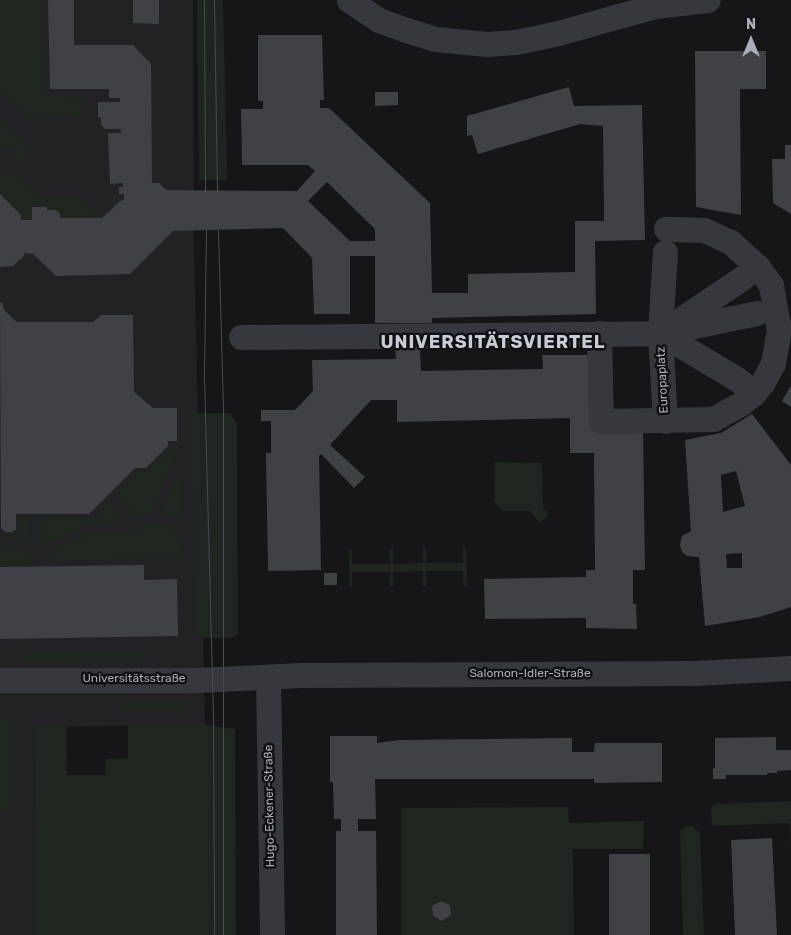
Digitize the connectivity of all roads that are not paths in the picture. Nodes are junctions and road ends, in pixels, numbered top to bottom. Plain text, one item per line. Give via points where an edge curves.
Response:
1 (349, 0) edge
2 (693, 1) edge
3 (742, 278) dead end
4 (757, 312) dead end
5 (599, 333) junction
6 (660, 333) junction
7 (241, 337) dead end
8 (754, 393) junction
9 (665, 421) junction
10 (791, 668) edge
11 (268, 676) junction
12 (0, 680) edge
13 (272, 935) edge

1 - 2 street via 379,20 413,32 436,39 487,44 516,42 618,14
3 - 6 street, Europaplatz
4 - 6 street, Europaplatz
5 - 6 street
5 - 7 street
5 - 9 street via 601,421
6 - 8 street, Europaplatz via 737,379
6 - 8 street, Europaplatz via 666,240 704,230 730,242 758,267 771,285 779,330 773,364
6 - 9 street, Europaplatz
8 - 9 street, Europaplatz via 712,419
10 - 11 street, Salomon-Idler-Straße via 695,673
11 - 12 street, Universitätsstraße via 197,680
11 - 13 street, Hugo-Eckener-Straße

